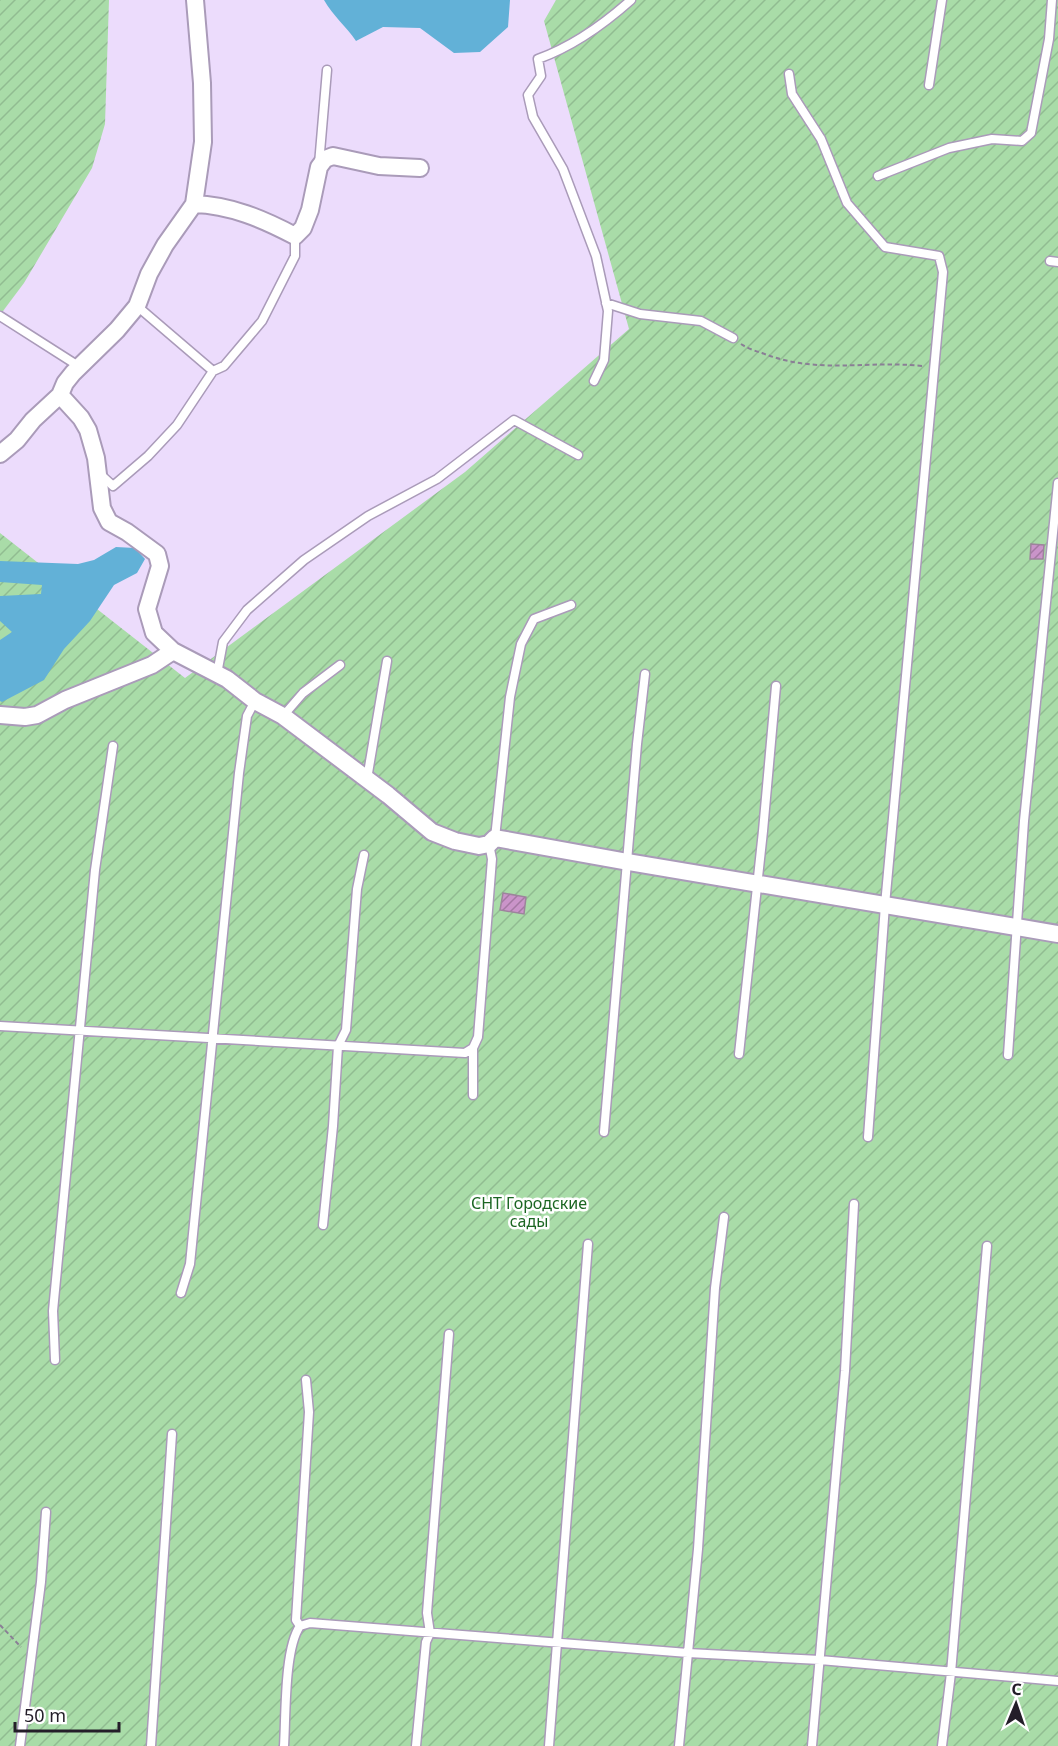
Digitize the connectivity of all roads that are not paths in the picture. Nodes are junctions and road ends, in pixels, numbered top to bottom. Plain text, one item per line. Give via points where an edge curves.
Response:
1 (195, 0) edge
2 (631, 0) edge
3 (942, 0) edge
4 (1052, 0) edge
5 (327, 70) dead end
6 (789, 74) dead end
7 (929, 85) dead end
8 (319, 167) junction
9 (420, 168) dead end
10 (878, 176) dead end
11 (194, 204) junction
12 (295, 236) junction
13 (606, 303) junction
14 (137, 306) junction
15 (0, 316) edge
16 (733, 338) road end
17 (80, 367) junction
18 (213, 371) junction
19 (594, 381) dead end
20 (60, 395) junction
21 (0, 454) edge
22 (578, 455) dead end
23 (99, 474) junction
24 (1058, 483) edge
25 (571, 605) dead end
26 (173, 651) junction
27 (387, 661) dead end
28 (340, 665) dead end
29 (217, 674) junction
30 (645, 674) dead end
31 (776, 686) dead end
32 (255, 701) junction
33 (0, 715) edge
34 (283, 716) junction
35 (113, 746) dead end
36 (367, 780) junction
37 (492, 841) junction
38 (364, 855) dead end
39 (628, 862) junction
40 (757, 883) junction
41 (885, 905) junction
42 (1017, 927) junction
43 (1058, 934) edge
44 (0, 1026) edge
45 (80, 1031) junction
46 (212, 1038) junction
47 (338, 1046) junction
48 (473, 1048) junction
49 (739, 1054) dead end
50 (1008, 1055) dead end
51 (473, 1095) dead end
52 (604, 1132) dead end
53 (868, 1137) dead end
54 (854, 1204) dead end
55 (724, 1217) dead end
56 (323, 1225) dead end
57 (588, 1244) dead end
58 (987, 1246) dead end
59 (181, 1293) dead end
60 (449, 1334) dead end
61 (55, 1360) dead end
62 (306, 1380) dead end
63 (172, 1434) dead end
64 (46, 1512) dead end
65 (300, 1626) junction
66 (430, 1633) junction
67 (556, 1642) junction
68 (688, 1653) junction
69 (820, 1660) junction
70 (951, 1673) junction
71 (1058, 1681) edge
72 (20, 1746) edge
73 (151, 1746) edge
74 (284, 1746) edge
75 (416, 1746) edge
76 (549, 1746) edge
77 (679, 1746) edge
78 (812, 1746) edge
79 (942, 1746) edge

1 - 11 street via 203,142
2 - 13 lane via 607,22 538,59 541,76 528,95 533,117 579,206
3 - 7 lane
4 - 10 lane via 1049,39 1031,133 1022,141 992,139 949,148
5 - 8 lane
6 - 41 lane via 792,93 821,139 847,203 885,247 939,256 943,272
8 - 9 street via 333,156 379,166
8 - 12 street via 310,210
11 - 12 street via 229,208
11 - 14 street via 165,245
12 - 18 lane via 295,256 262,321 224,366
13 - 16 lane via 640,314 701,321
13 - 19 lane via 604,360
14 - 17 street
14 - 18 lane
15 - 17 lane
17 - 20 street
18 - 23 lane via 177,425 148,456 113,486
20 - 21 street
20 - 23 street via 88,430
22 - 29 lane via 514,420 437,479 368,516 296,567 248,610 223,642
23 - 26 street via 102,508 109,522 157,554 159,566 147,609 154,633
24 - 42 lane
25 - 37 lane via 534,619 521,644 510,697
26 - 29 street
26 - 33 street via 152,665 37,714
27 - 36 lane
28 - 34 lane via 303,693
29 - 32 street
30 - 39 lane
31 - 40 lane
32 - 34 street
32 - 46 lane via 245,728
34 - 36 street
35 - 45 lane via 95,870
36 - 37 street via 432,831 479,846
37 - 39 street
37 - 48 lane via 478,1037
38 - 47 lane via 357,888 346,1030
39 - 40 street
39 - 52 lane
40 - 41 street
40 - 49 lane
41 - 42 street
41 - 53 lane
42 - 43 street
42 - 50 lane
44 - 45 lane
45 - 46 lane
45 - 61 lane via 52,1311
46 - 47 lane
46 - 59 lane via 190,1264
47 - 48 lane via 465,1053
47 - 56 lane
48 - 51 lane
54 - 69 lane via 845,1371
55 - 68 lane via 715,1288
57 - 67 lane
58 - 70 lane
60 - 66 lane via 427,1613
62 - 65 lane via 309,1412 296,1620
63 - 73 lane
64 - 72 lane
65 - 66 lane via 310,1623
65 - 74 lane via 290,1663
66 - 67 lane
66 - 75 lane
67 - 68 lane
67 - 76 lane
68 - 69 lane
68 - 77 lane
69 - 70 lane
69 - 78 lane
70 - 71 lane
70 - 79 lane

